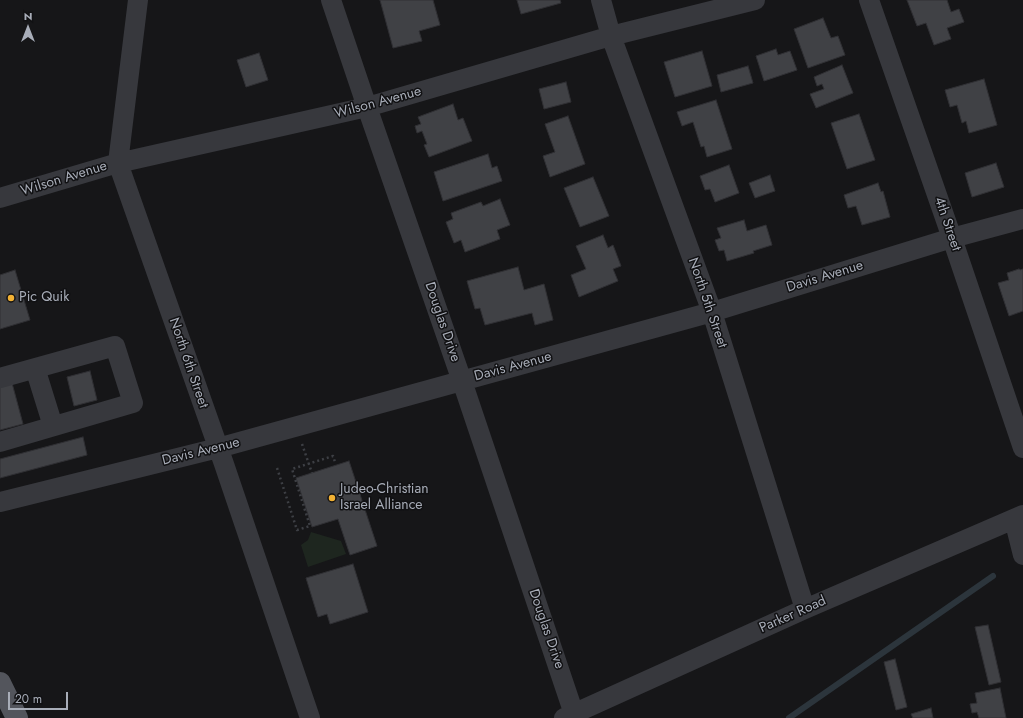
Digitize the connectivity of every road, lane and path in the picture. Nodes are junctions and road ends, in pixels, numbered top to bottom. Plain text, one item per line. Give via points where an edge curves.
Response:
1 (138, 0) edge
2 (331, 0) edge
3 (601, 0) edge
4 (755, 0) edge
5 (869, 0) edge
6 (611, 36) junction
7 (367, 107) junction
8 (118, 163) junction
9 (0, 198) edge
10 (1023, 219) edge
11 (952, 238) junction
12 (712, 312) junction
13 (35, 368) junction
14 (0, 378) edge
15 (462, 381) junction
16 (53, 426) junction
17 (301, 440) dead end
18 (0, 442) edge
19 (218, 448) junction
20 (1023, 448) edge
21 (335, 462) dead end
22 (308, 464) junction
23 (277, 468) dead end
24 (312, 473) dead end
25 (0, 502) edge
26 (1019, 517) edge
27 (1023, 555) edge
28 (806, 609) junction
29 (0, 682) edge
30 (569, 716) edge
31 (17, 718) edge
32 (310, 718) edge

1 - 8 street, North 6th Street
2 - 7 street, Douglas Drive
3 - 6 street, North 5th Street
4 - 6 street, Wilson Avenue
5 - 11 street, 4th Street
6 - 7 street, Wilson Avenue
6 - 12 street, North 5th Street
7 - 8 street, Wilson Avenue
7 - 15 street, Douglas Drive
8 - 9 street, Wilson Avenue
8 - 19 street, North 6th Street
10 - 11 street, Davis Avenue
11 - 12 street, Davis Avenue
11 - 20 street, 4th Street
12 - 15 street, Davis Avenue
12 - 28 street, North 5th Street
13 - 14 street
13 - 16 street
13 - 16 street via 115,346 133,403
15 - 19 street, Davis Avenue
15 - 30 street, Douglas Drive
16 - 18 street
17 - 22 path
19 - 25 street, Davis Avenue
19 - 32 street, North 6th Street
21 - 22 path via 333,456
22 - 23 path via 292,468 310,526 297,530
22 - 24 path
26 - 27 street
26 - 28 street, Parker Road
28 - 30 street, Parker Road
29 - 31 main road

